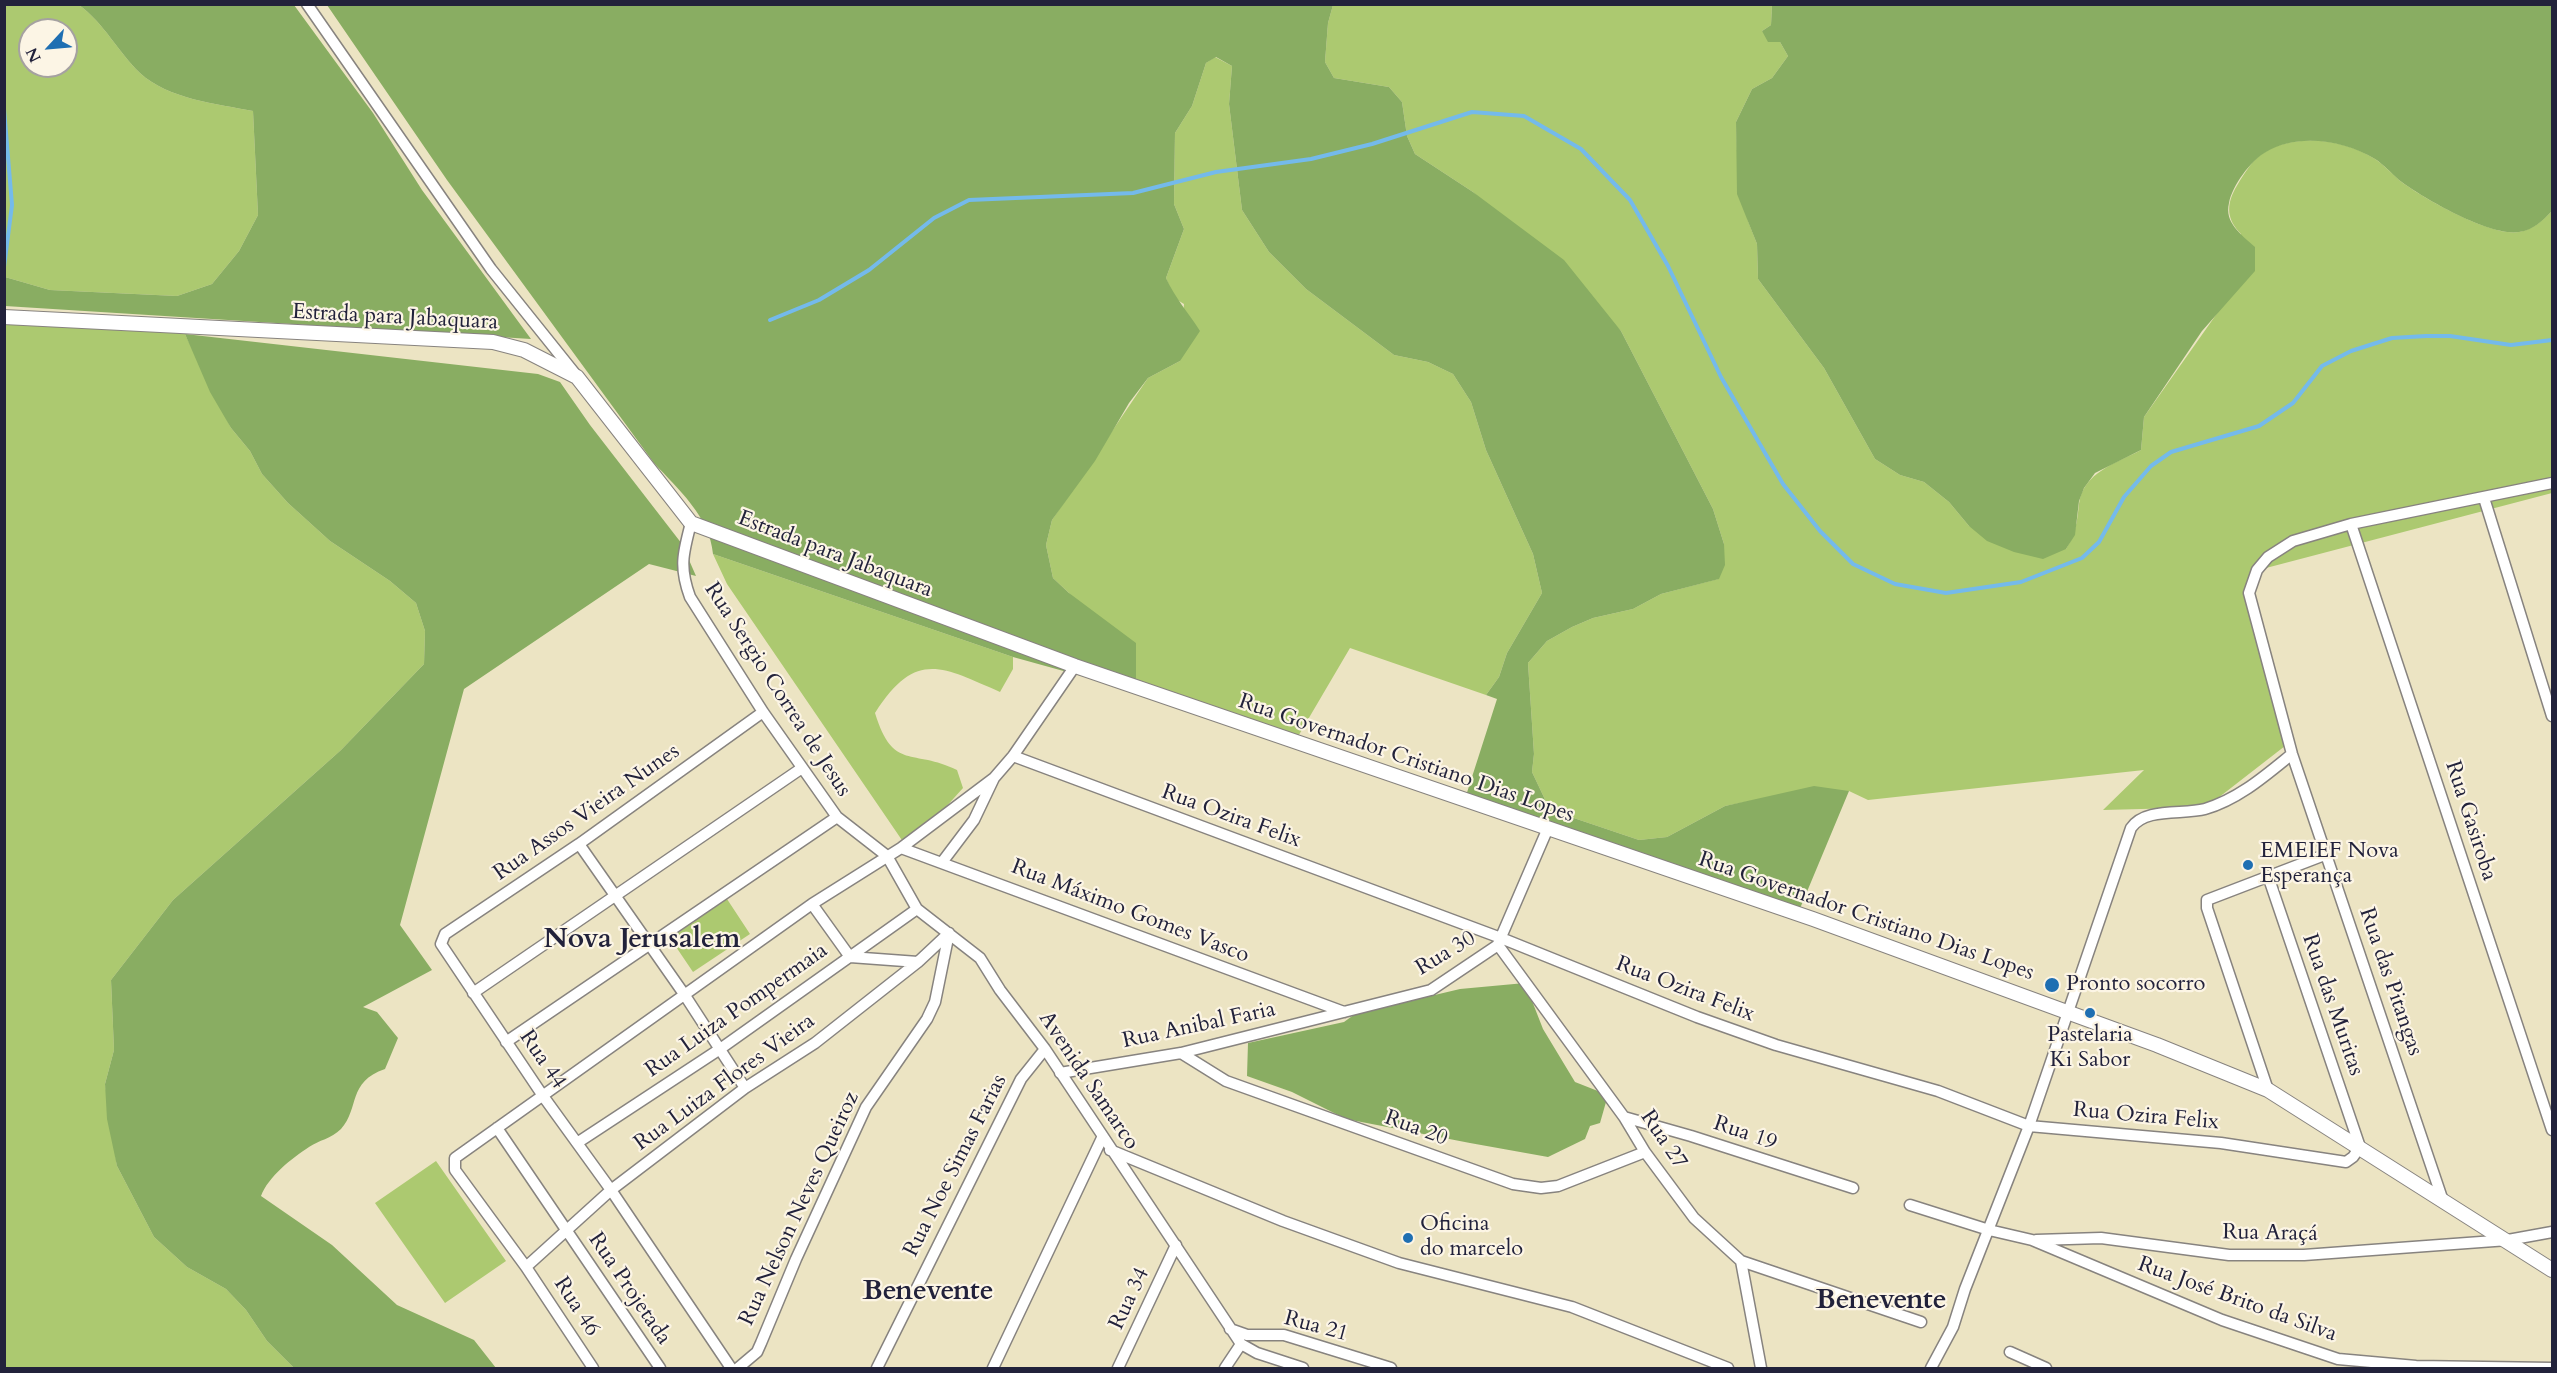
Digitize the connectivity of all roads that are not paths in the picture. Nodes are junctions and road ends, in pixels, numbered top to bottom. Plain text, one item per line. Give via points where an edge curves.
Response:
1 (307, 4) edge
2 (4, 317) edge
3 (578, 377) junction
4 (2553, 483) edge
5 (2484, 498) junction
6 (691, 523) junction
7 (2351, 524) junction
8 (1075, 666) junction
9 (1196, 709) joint
10 (764, 712) junction
11 (2553, 716) edge
12 (2292, 754) junction
13 (1013, 756) junction
14 (802, 768) junction
15 (994, 778) junction
16 (837, 817) junction
17 (1548, 828) junction
18 (579, 844) junction
19 (901, 848) junction
20 (2327, 854) junction
21 (887, 856) junction
22 (943, 861) junction
23 (2268, 876) junction
24 (617, 895) junction
25 (812, 904) junction
26 (917, 909) junction
27 (949, 933) junction
28 (1499, 941) junction
29 (650, 945) junction
30 (443, 949) joint
31 (850, 957) junction
32 (918, 962) junction
33 (473, 993) junction
34 (684, 994) junction
35 (2068, 1011) junction
36 (1344, 1012) junction
37 (506, 1042) junction
38 (720, 1049) junction
39 (1045, 1049) junction
40 (1181, 1053) junction
41 (1060, 1073) junction
42 (745, 1088) junction
43 (2268, 1090) junction
44 (543, 1096) junction
45 (1624, 1117) junction
46 (2029, 1126) junction
47 (497, 1128) junction
48 (2553, 1130) edge
49 (1102, 1137) junction
50 (577, 1143) junction
51 (2360, 1146) junction
52 (1110, 1150) junction
53 (1644, 1152) junction
54 (1852, 1188) dead end
55 (611, 1190) junction
56 (2442, 1198) junction
57 (1910, 1205) dead end
58 (1989, 1230) junction
59 (566, 1231) junction
60 (2553, 1232) edge
61 (2032, 1240) junction
62 (2508, 1240) junction
63 (1176, 1245) junction
64 (1741, 1261) junction
65 (526, 1267) junction
66 (2553, 1270) edge
67 (1921, 1322) dead end
68 (1230, 1329) junction
69 (1241, 1344) junction
70 (2010, 1352) dead end
71 (2416, 1367) edge
72 (593, 1368) edge
73 (660, 1368) edge
74 (731, 1368) edge
75 (738, 1368) edge
76 (877, 1368) edge
77 (993, 1368) edge
78 (1118, 1368) edge
79 (1225, 1368) edge
80 (1303, 1368) edge
81 (1391, 1368) edge
82 (1728, 1368) edge
83 (1761, 1368) edge
84 (1931, 1368) edge
85 (2046, 1368) edge
86 (2553, 1368) edge

1 - 3 street via 491,269
2 - 3 street, Estrada para Jabaquara via 493,342 524,350
3 - 6 street, Estrada para Jabaquara
4 - 5 street
5 - 7 street
5 - 11 street
6 - 8 street, Estrada para Jabaquara
6 - 10 street, Rua Sergio Correa de Jesus via 681,560 690,597
7 - 12 street, Rua das Pitangas via 2287,544 2257,570 2249,593
7 - 48 street, Rua Gasiroba
8 - 9 street, Estrada para Jabaquara
8 - 13 street
9 - 17 street, Rua Governador Cristiano Dias Lopes
10 - 14 street, Rua Sergio Correa de Jesus
10 - 18 street, Rua Assos Vieira Nunes
12 - 20 street, Rua das Pitangas
12 - 35 street via 2231,798 2205,809 2145,816 2134,822
13 - 15 street
13 - 28 street, Rua Ozira Felix
14 - 16 street, Rua Sergio Correa de Jesus
14 - 24 street
15 - 19 street
15 - 22 street via 974,820
16 - 21 street, Rua Sergio Correa de Jesus
16 - 29 street
17 - 28 street
17 - 35 street, Rua Governador Cristiano Dias Lopes
18 - 24 street
18 - 30 street, Rua Assos Vieira Nunes via 445,934
19 - 21 street, Rua 46
19 - 22 street, Rua Máximo Gomes Vasco
20 - 23 street
20 - 56 street, Rua das Pitangas
21 - 25 street, Rua 46
21 - 26 street, Avenida Samarco
22 - 36 street, Rua Máximo Gomes Vasco
23 - 43 street via 2207,900
23 - 51 street, Rua das Muritas
24 - 29 street
24 - 33 street
25 - 31 street
25 - 34 street, Rua 46
26 - 27 street, Avenida Samarco
26 - 31 street, Rua Luiza Pompermaia
27 - 32 street, Rua Luiza Flores Vieira
27 - 39 street, Avenida Samarco via 980,958
27 - 75 street, Rua Nelson Neves Queiroz via 936,1002 866,1107 757,1352
28 - 36 street, Rua 30 via 1431,990
28 - 45 street, Rua 27
28 - 46 street, Rua Ozira Felix via 1776,1045 1938,1091
29 - 34 street
29 - 37 street
30 - 33 street, Rua 44
31 - 32 street
31 - 38 street, Rua Luiza Pompermaia
32 - 42 street, Rua Luiza Flores Vieira via 815,1043
33 - 37 street, Rua 44
34 - 38 street
34 - 44 street, Rua 46
35 - 43 street, Rua Governador Cristiano Dias Lopes
35 - 46 street
36 - 40 street, Rua Anibal Faria
37 - 44 street, Rua 44
38 - 42 street
38 - 50 street, Rua Luiza Pompermaia
39 - 41 street, Avenida Samarco
39 - 76 street, Rua Noe Simas Farias via 1021,1079
40 - 41 street, Rua Anibal Faria
40 - 53 street, Rua 20 via 1226,1081 1513,1184 1558,1186
41 - 49 street, Avenida Samarco
42 - 55 street, Rua Luiza Flores Vieira
43 - 51 street, Rua Governador Cristiano Dias Lopes
44 - 47 street, Rua 46
44 - 50 street, Rua 44
45 - 53 street, Rua 27
45 - 54 street, Rua 19
46 - 51 street, Rua Ozira Felix via 2221,1143 2341,1162 2350,1160
46 - 58 street
47 - 59 street, Rua Projetada
47 - 65 street, Rua 46 via 455,1158 453,1166
49 - 52 street, Avenida Samarco
49 - 77 street
50 - 55 street, Rua 44
51 - 56 street, Rua Governador Cristiano Dias Lopes
52 - 63 street, Avenida Samarco
52 - 82 street via 1283,1221 1399,1263 1572,1307
53 - 64 street, Rua 27 via 1694,1218
55 - 59 street, Rua Luiza Flores Vieira
55 - 74 street, Rua 44
56 - 62 street, Rua Governador Cristiano Dias Lopes
57 - 58 street, Rua José Brito da Silva
58 - 61 street, Rua José Brito da Silva
58 - 84 street via 1953,1327
59 - 65 street, Rua Luiza Flores Vieira
59 - 73 street, Rua Projetada
60 - 62 street, Rua Araçá
61 - 62 street, Rua Araçá via 2101,1238 2229,1255 2304,1255
61 - 71 street, Rua José Brito da Silva via 2168,1299 2302,1348 2338,1359
62 - 66 street, Rua Governador Cristiano Dias Lopes
63 - 68 street, Avenida Samarco
63 - 78 street, Rua 34
64 - 67 street
64 - 83 street
65 - 72 street, Rua 46
68 - 69 street, Avenida Samarco
68 - 81 street, Rua 21 via 1247,1335 1284,1335
69 - 79 street
69 - 80 street
70 - 85 street
71 - 86 street, Rua José Brito da Silva

